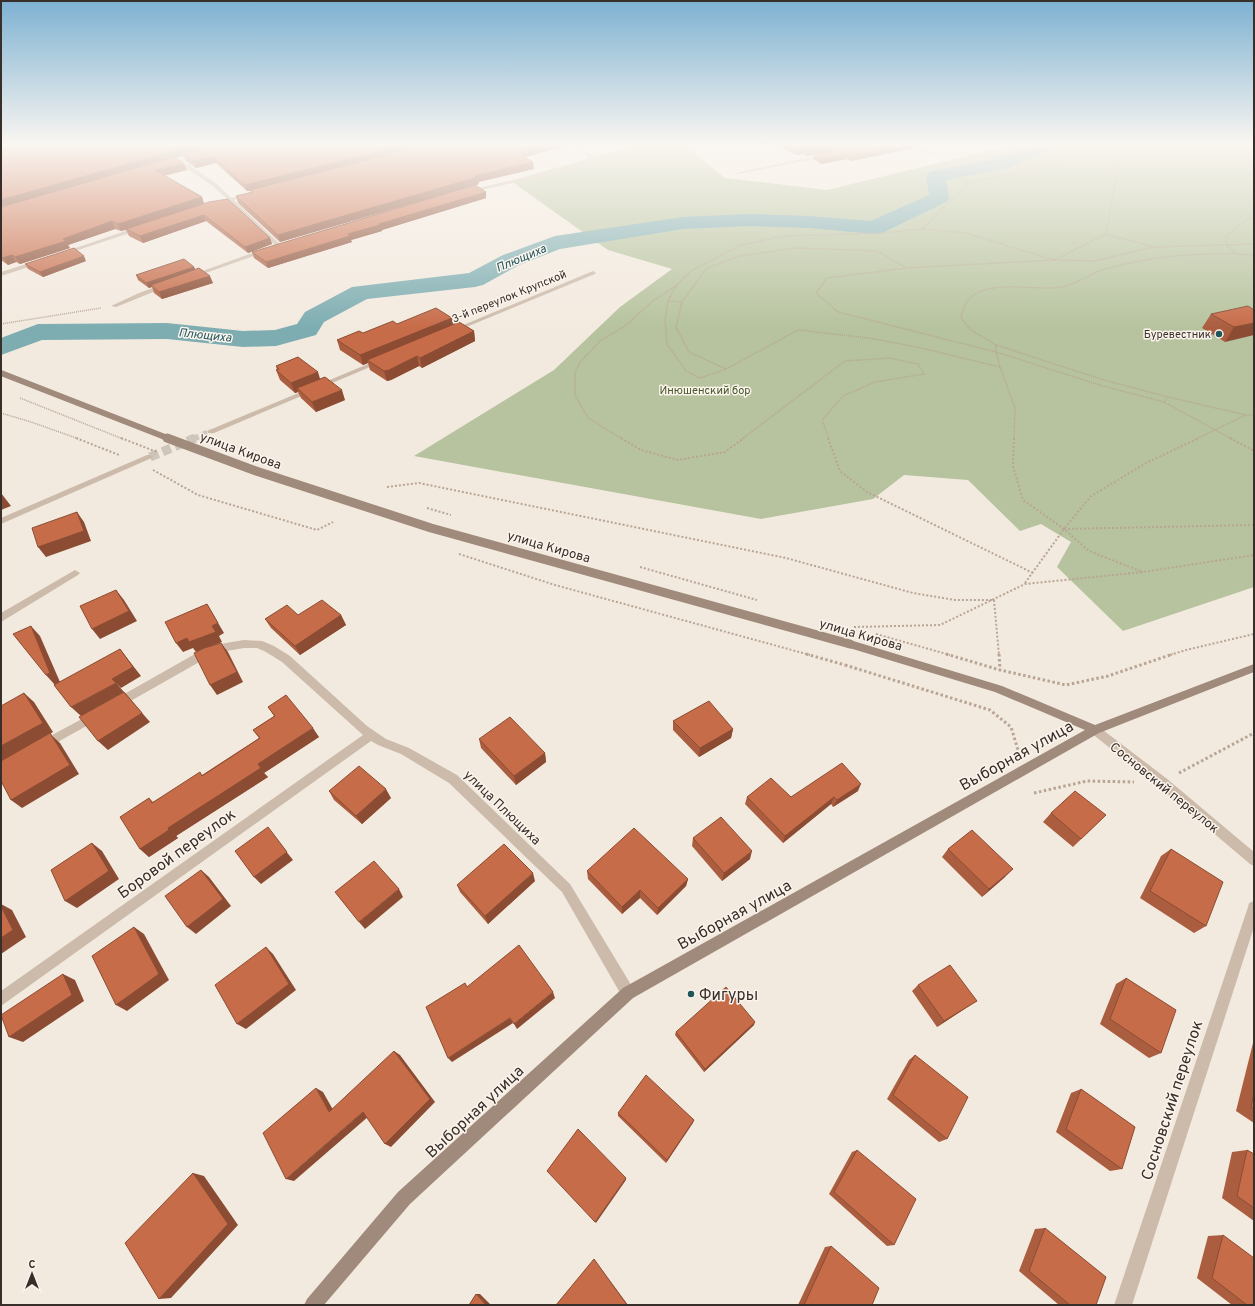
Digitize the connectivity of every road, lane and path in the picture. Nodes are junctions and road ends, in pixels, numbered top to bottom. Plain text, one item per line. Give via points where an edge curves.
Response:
1 (237, 206) edge
2 (945, 206) edge
3 (1111, 206) edge
4 (1254, 218) edge
5 (147, 226) edge
6 (922, 229) junction
7 (1106, 234) junction
8 (287, 243) edge
9 (1226, 244) junction
10 (1254, 244) edge
11 (279, 246) junction
12 (1154, 247) junction
13 (1236, 253) junction
14 (57, 255) edge
15 (1254, 255) edge
16 (43, 260) edge
17 (1054, 260) junction
18 (906, 268) junction
19 (593, 273) dead end
20 (1, 274) edge
21 (185, 278) edge
22 (170, 284) edge
23 (676, 286) junction
24 (668, 301) junction
25 (682, 302) junction
26 (114, 306) joint
27 (1, 324) edge
28 (446, 334) edge
29 (996, 345) junction
30 (996, 352) junction
31 (387, 358) edge
32 (1000, 367) junction
33 (726, 369) junction
34 (1, 373) edge
35 (1168, 397) junction
36 (1164, 402) junction
37 (1, 413) edge
38 (1246, 415) junction
39 (1254, 415) edge
40 (1214, 430) junction
41 (211, 431) tunnel mouth
42 (1254, 451) edge
43 (150, 457) tunnel mouth
44 (137, 463) junction
45 (387, 487) dead end
46 (421, 506) dead end
47 (451, 515) dead end
48 (1, 521) edge
49 (333, 522) dead end
50 (1254, 525) edge
51 (1064, 529) junction
52 (1254, 555) edge
53 (634, 566) dead end
54 (1033, 572) junction
55 (1144, 572) junction
56 (75, 573) dead end
57 (1025, 584) junction
58 (994, 600) junction
59 (764, 602) dead end
60 (1, 618) edge
61 (868, 632) dead end
62 (876, 634) dead end
63 (1254, 634) edge
64 (845, 665) dead end
65 (1254, 668) edge
66 (1000, 670) junction
67 (1095, 730) junction
68 (371, 735) junction
69 (35, 749) edge
70 (1009, 761) dead end
71 (1254, 860) edge
72 (1254, 907) edge
73 (628, 993) junction
74 (1, 999) edge
75 (314, 1305) edge
76 (1123, 1305) edge

1 - 11 street
2 - 6 path
3 - 7 path
4 - 9 path via 1248,219 1226,236
5 - 14 street
6 - 17 path via 966,233
6 - 23 path via 784,236 741,245 691,271
7 - 12 path
7 - 17 path
8 - 11 street
9 - 10 path
9 - 12 path
9 - 13 path
11 - 21 street
12 - 17 path via 1094,261
13 - 15 path
13 - 29 path via 1156,258 1105,270 1062,287 982,292 969,299 963,307 961,318 971,330
16 - 20 street
17 - 18 path
18 - 25 path via 877,251 796,248 740,256 707,268
18 - 30 path via 827,278 816,293 838,312
19 - 28 street, 3-й переулок Крупской
22 - 26 street
23 - 24 path
23 - 54 path via 654,300 625,326 600,341 580,362 575,373 575,395 588,418 641,450 678,460 725,452 845,360 889,358 918,364 924,374 875,382 843,396 822,420 840,471 867,492
24 - 25 path
24 - 33 path via 664,320 667,344 686,371 700,378
25 - 33 path via 676,327 689,352
26 - 27 path
29 - 30 path
29 - 35 path via 1104,380
30 - 32 path
30 - 36 path via 1103,386
31 - 41 street
32 - 33 path via 869,338 798,330
32 - 51 path via 1015,408 1013,466 1022,500
34 - 67 main road, улица Кирова, bridge via 256,471 431,528 850,644 998,689
35 - 36 path
35 - 38 path
36 - 40 path
37 - 44 path via 70,434
38 - 39 path
38 - 40 path
40 - 42 path
40 - 51 path via 1148,462 1091,496
43 - 44 street
44 - 48 street
44 - 49 path via 198,496 317,530
45 - 58 path via 420,483 786,558 913,593 955,600
46 - 47 path, bridge
50 - 51 path
51 - 54 path
51 - 55 path via 1089,552
52 - 55 path
53 - 59 path, bridge
54 - 57 path
55 - 57 path
56 - 60 street
57 - 58 path
58 - 61 path via 940,625 854,627
58 - 66 path
62 - 66 path
63 - 66 path via 1186,650 1108,676 1066,685
64 - 70 path via 990,710 1011,727 1018,750
65 - 67 main road, Выборная улица
67 - 71 street, Сосновский переулок via 1162,782
67 - 73 main road, Выборная улица
68 - 69 street, улица Плющиха via 279,654 258,644 234,645 206,653
68 - 73 street, улица Плющиха via 453,779 566,888
68 - 74 street, Боровой переулок
72 - 76 street, Сосновский переулок
73 - 75 main road, Выборная улица via 404,1198

